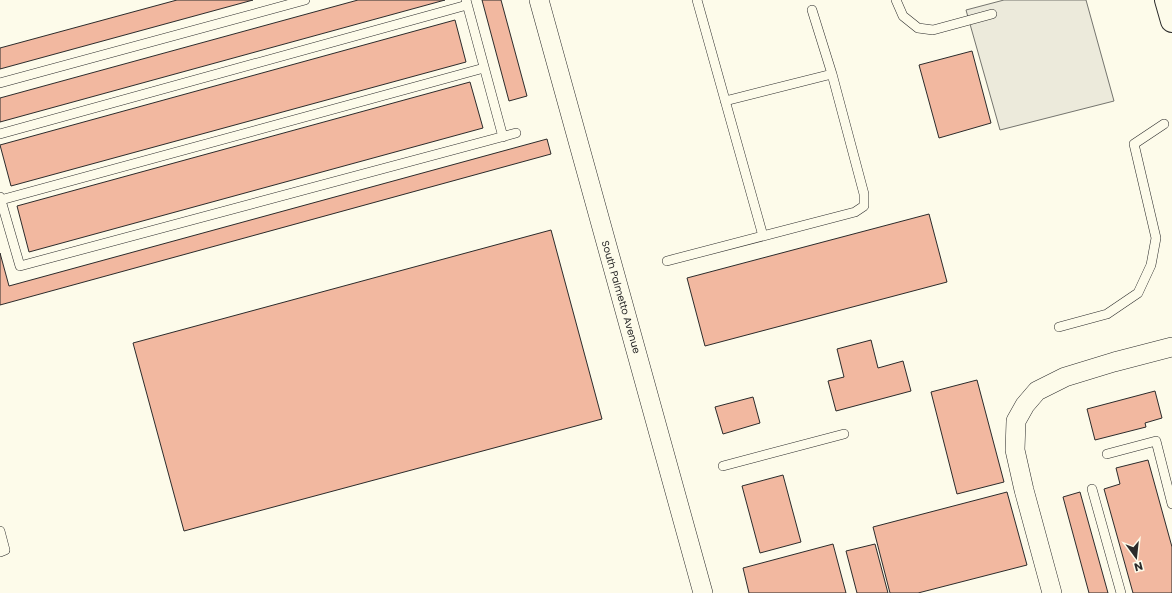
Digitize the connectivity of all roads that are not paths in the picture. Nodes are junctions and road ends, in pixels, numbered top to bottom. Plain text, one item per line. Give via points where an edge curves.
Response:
1 (305, 0) edge
2 (539, 0) edge
3 (697, 0) edge
4 (896, 0) edge
5 (1166, 0) edge
6 (467, 2) edge
7 (812, 10) dead end
8 (992, 14) dead end
9 (1172, 21) edge
10 (484, 68) junction
11 (832, 74) junction
12 (0, 83) edge
13 (725, 101) junction
14 (1164, 124) dead end
15 (516, 133) dead end
16 (0, 134) edge
17 (503, 137) junction
18 (0, 199) edge
19 (763, 236) junction
20 (667, 261) dead end
21 (1059, 327) dead end
22 (1172, 347) edge
23 (844, 434) dead end
24 (1108, 454) dead end
25 (723, 466) dead end
26 (1092, 489) dead end
27 (1172, 504) edge
28 (0, 530) edge
29 (0, 552) edge
30 (703, 593) edge
31 (1052, 593) edge
32 (1121, 593) edge

1 - 12 lane
2 - 30 street, South Palmetto Avenue
3 - 13 lane
4 - 8 lane via 903,16 918,28 933,30
5 - 9 main road
6 - 10 lane
6 - 16 lane
7 - 11 lane
10 - 17 lane
10 - 18 lane
11 - 13 lane
11 - 19 lane via 864,194 864,206 855,212
13 - 19 lane
14 - 21 lane via 1134,144 1156,238 1151,264 1138,293 1107,314
15 - 17 lane
17 - 18 lane via 20,266
19 - 20 lane
22 - 31 street via 1065,377 1037,391 1016,421 1015,450
23 - 25 lane
24 - 27 lane via 1156,441
26 - 32 lane
28 - 29 lane via 5,550

